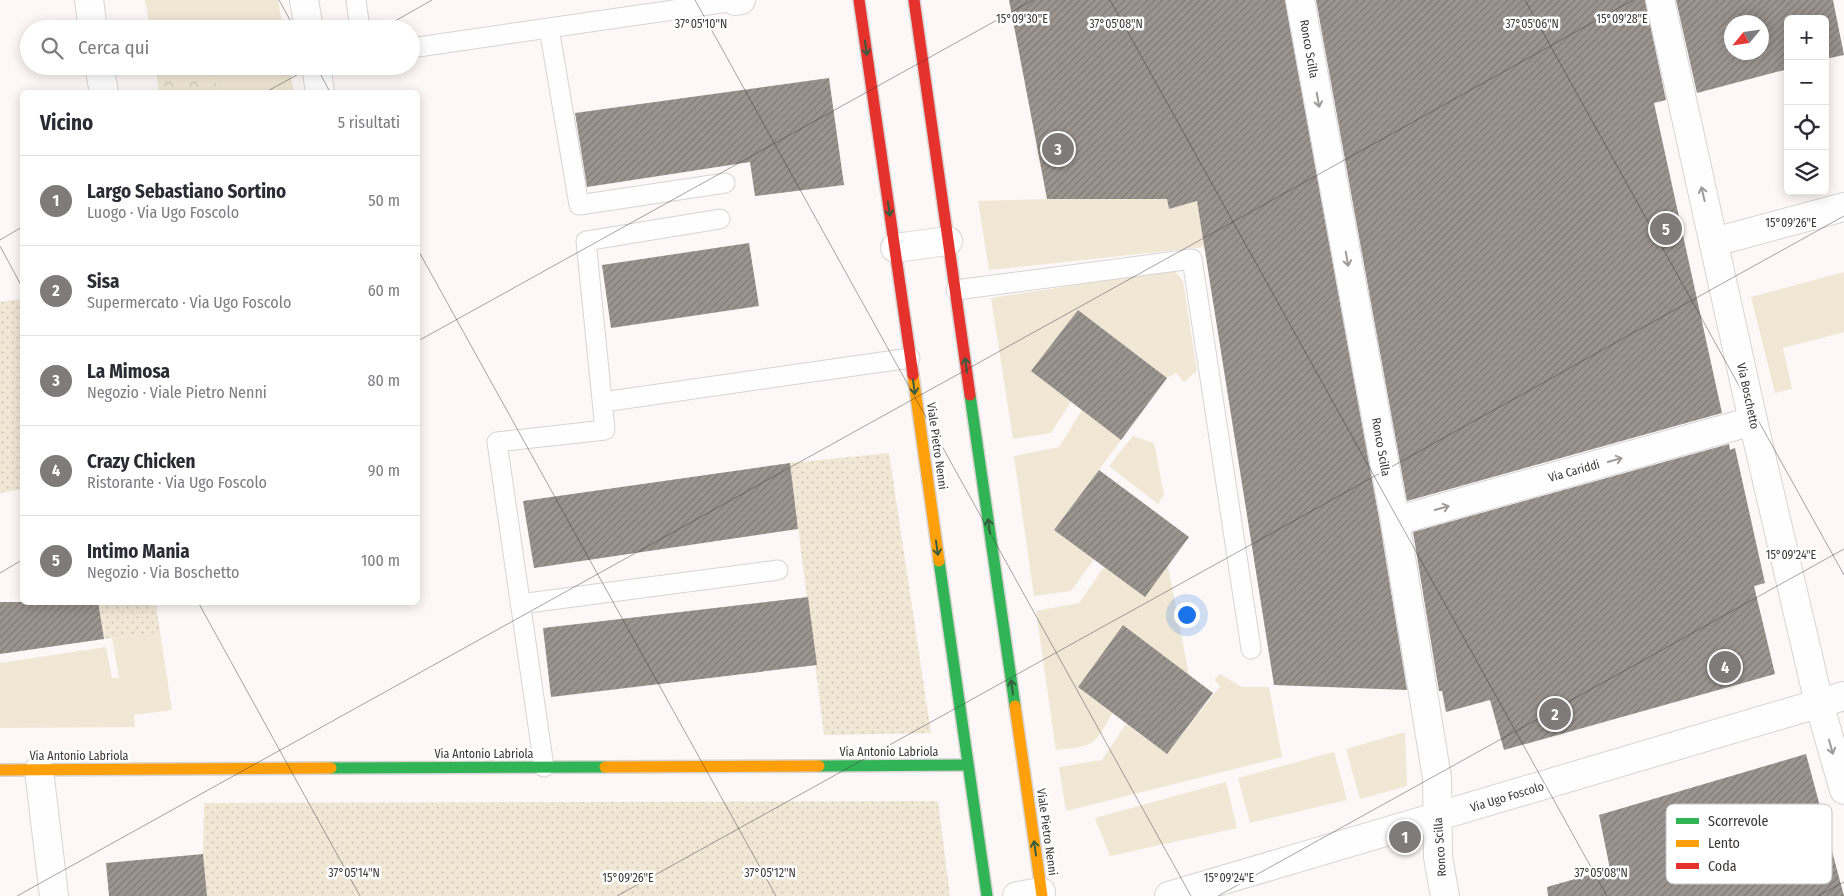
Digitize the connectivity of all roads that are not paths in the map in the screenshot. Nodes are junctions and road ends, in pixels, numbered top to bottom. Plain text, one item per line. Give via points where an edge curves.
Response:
1 (88, 0) edge
2 (304, 0) edge
3 (356, 0) edge
4 (738, 0) edge
5 (859, 0) edge
6 (914, 0) edge
7 (1300, 0) edge
8 (1660, 0) edge
9 (91, 20) edge
10 (307, 20) edge
11 (359, 20) edge
12 (549, 28) junction
13 (420, 47) edge
14 (101, 75) edge
15 (317, 75) edge
16 (104, 90) edge
17 (320, 90) edge
18 (725, 183) dead end
19 (1844, 207) edge
20 (720, 218) dead end
21 (948, 241) junction
22 (1714, 242) junction
23 (895, 248) junction
24 (956, 290) junction
25 (910, 358) junction
26 (603, 402) junction
27 (1753, 421) junction
28 (1395, 522) junction
29 (778, 570) dead end
30 (520, 604) junction
31 (1250, 650) dead end
32 (1831, 699) edge
33 (968, 765) junction
34 (544, 767) junction
35 (0, 770) edge
36 (39, 770) junction
37 (1844, 790) edge
38 (1437, 818) junction
39 (1033, 895) edge
40 (54, 896) edge
41 (987, 896) edge
42 (1170, 896) edge
43 (1445, 896) edge

1 - 9 street
2 - 10 street
3 - 11 lane
4 - 12 lane
5 -> 23 street, Viale Pietro Nenni
6 - 21 street, Viale Pietro Nenni
7 -> 28 street, Ronco Scilla
22 -> 8 street, Via Boschetto
12 - 13 lane
12 - 18 lane via 578,205
14 - 16 street
15 - 17 street
19 - 22 street
20 - 26 lane via 586,241
21 - 23 street
21 - 24 street, Viale Pietro Nenni
22 - 27 street, Via Boschetto
23 - 25 street, Viale Pietro Nenni
24 - 31 lane via 1192,258
39 -> 24 street, Viale Pietro Nenni
25 - 26 lane
25 -> 33 street, Viale Pietro Nenni
26 - 30 lane via 606,430 497,442
28 -> 27 street, Via Cariddi
27 - 32 street, Via Boschetto
28 - 38 street, Ronco Scilla via 1437,778
29 - 30 lane
30 - 34 lane
32 -> 37 street, Via Boschetto
32 - 38 street, Via Ugo Foscolo
33 - 34 street, Via Antonio Labriola
33 - 41 street, Viale Pietro Nenni
34 - 36 street, Via Antonio Labriola
35 - 36 street, Via Antonio Labriola
36 - 40 street
38 - 42 street, Via Ugo Foscolo
38 - 43 street, Ronco Scilla via 1438,857

